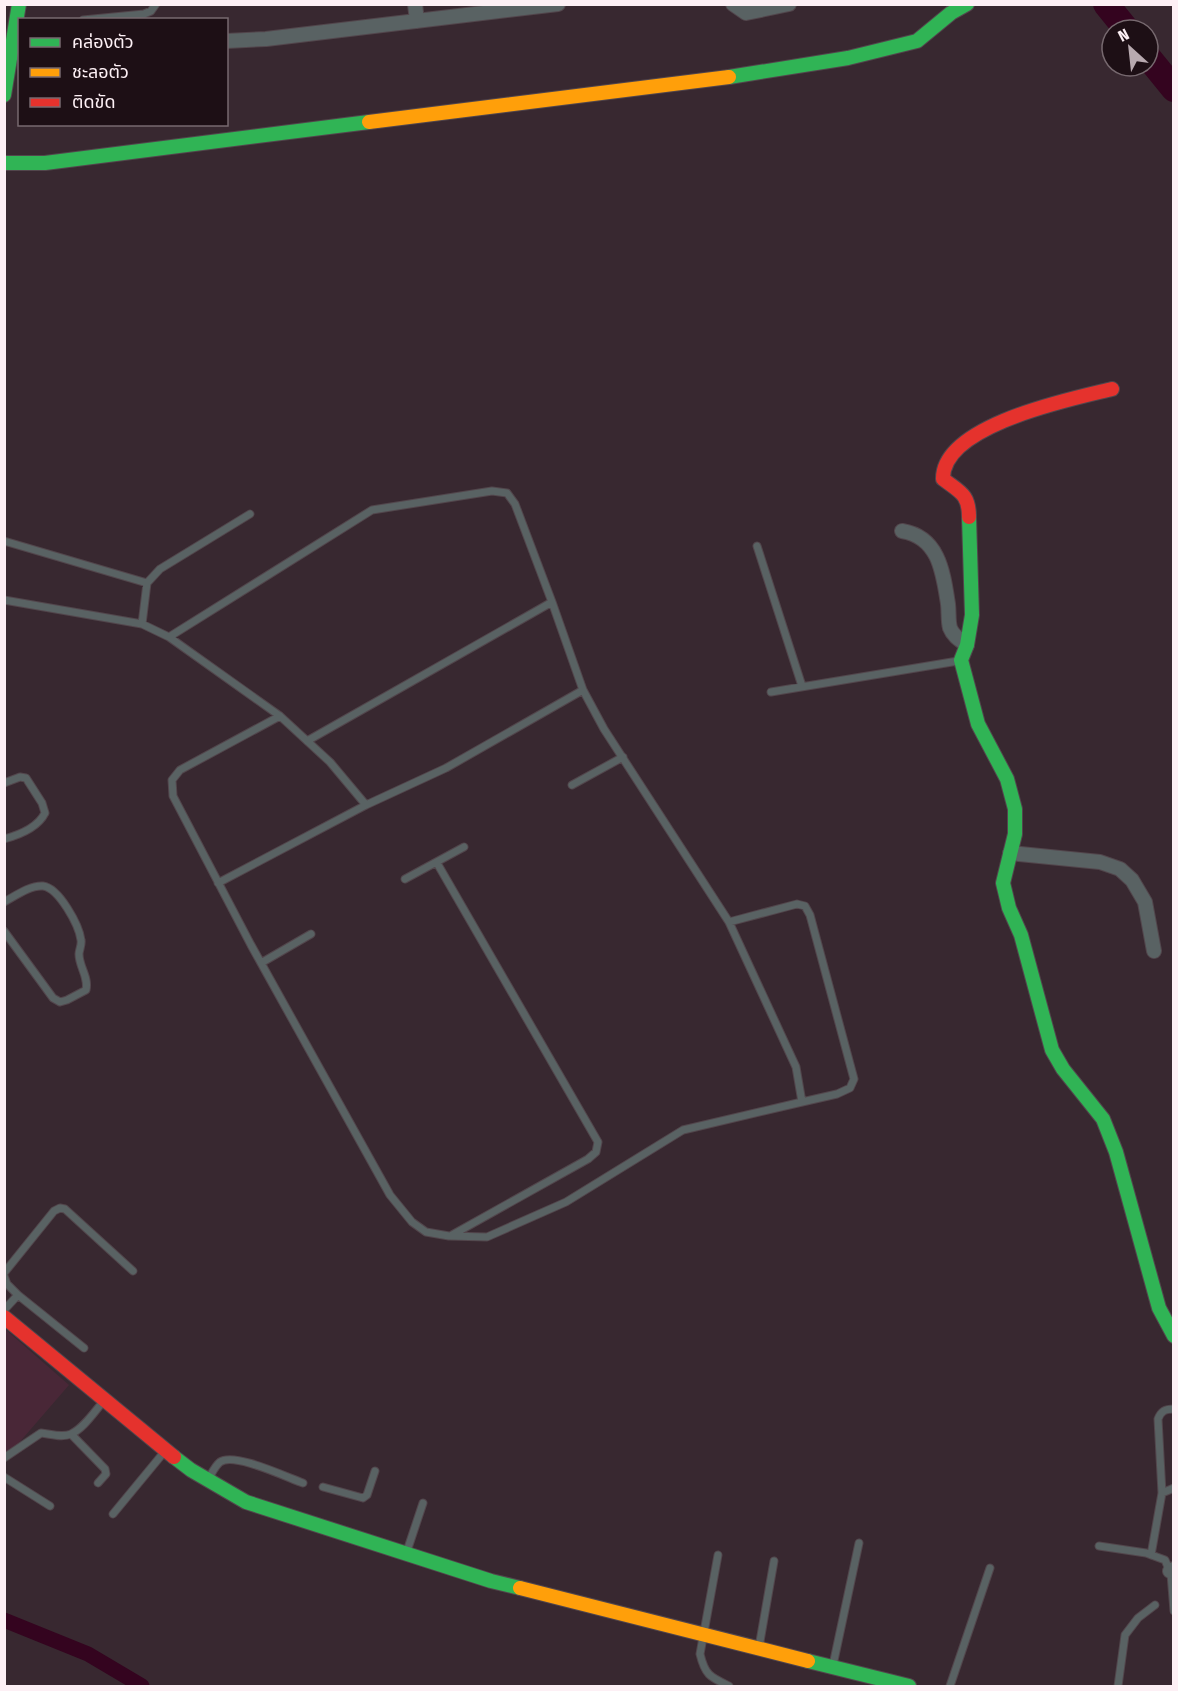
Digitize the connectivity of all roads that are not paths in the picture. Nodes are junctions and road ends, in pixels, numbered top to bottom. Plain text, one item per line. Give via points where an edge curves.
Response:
1 (156, 4) edge
2 (415, 4) edge
3 (558, 4) edge
4 (734, 4) edge
5 (789, 4) edge
6 (967, 4) edge
7 (103, 18) edge
8 (417, 21) junction
9 (18, 25) edge
10 (228, 41) edge
11 (16, 49) edge
12 (4, 95) edge
13 (4, 163) edge
14 (1112, 389) dead end
15 (250, 514) dead end
16 (902, 531) dead end
17 (4, 541) edge
18 (757, 546) dead end
19 (147, 583) junction
20 (4, 600) edge
21 (552, 602) junction
22 (142, 624) junction
23 (169, 637) junction
24 (967, 645) junction
25 (961, 660) junction
26 (802, 686) junction
27 (583, 690) junction
28 (771, 692) dead end
29 (280, 716) junction
30 (307, 741) junction
31 (623, 757) junction
32 (4, 783) edge
33 (572, 785) dead end
34 (366, 805) junction
35 (4, 839) edge
36 (464, 847) dead end
37 (1010, 853) junction
38 (437, 863) junction
39 (405, 879) dead end
40 (218, 883) junction
41 (4, 902) edge
42 (729, 922) junction
43 (4, 931) edge
44 (310, 934) dead end
45 (1154, 951) dead end
46 (261, 963) junction
47 (802, 1102) junction
48 (450, 1236) junction
49 (133, 1271) dead end
50 (4, 1275) edge
51 (18, 1294) junction
52 (4, 1310) edge
53 (4, 1317) edge
54 (1173, 1336) edge
55 (84, 1348) dead end
56 (104, 1401) junction
57 (1173, 1409) edge
58 (71, 1434) junction
59 (166, 1450) junction
60 (4, 1458) edge
61 (375, 1471) dead end
62 (4, 1477) edge
63 (208, 1480) junction
64 (98, 1483) dead end
65 (303, 1483) dead end
66 (323, 1487) dead end
67 (1173, 1488) edge
68 (1162, 1493) junction
69 (423, 1503) dead end
70 (50, 1506) dead end
71 (113, 1514) dead end
72 (859, 1543) dead end
73 (1099, 1546) dead end
74 (406, 1554) junction
75 (718, 1555) dead end
76 (1151, 1555) junction
77 (774, 1561) dead end
78 (990, 1568) dead end
79 (1172, 1570) edge
80 (1155, 1605) dead end
81 (1173, 1611) edge
82 (702, 1635) junction
83 (759, 1649) junction
84 (833, 1668) junction
85 (729, 1686) edge
86 (909, 1686) edge
87 (950, 1686) edge
88 (1118, 1686) edge

1 - 7 lane via 144,14
2 - 8 street
3 - 8 street
4 - 5 street via 746,13
6 - 13 street via 917,42 740,76 45,163
8 - 10 street
9 - 11 street
11 - 12 street
14 - 24 street via 1005,420 952,454 943,465 943,479 960,489 969,507 972,615
15 - 19 lane via 160,569
16 - 24 street via 914,533 933,548 948,603 950,629
17 - 19 lane
18 - 26 lane
19 - 22 lane
20 - 22 lane
21 - 23 lane via 515,504 507,493 492,491 372,510
21 - 27 lane
21 - 30 lane
22 - 23 lane
23 - 29 lane
24 - 25 street
25 - 26 lane
25 - 37 street via 978,724 1007,779 1013,799 1015,834
26 - 28 lane
27 - 31 lane
27 - 34 lane via 446,768
29 - 30 lane
29 - 40 lane via 180,770 172,780 173,796
30 - 34 lane
31 - 33 lane
31 - 42 lane
32 - 35 lane via 26,778 45,813 35,825
34 - 40 lane
36 - 38 lane
37 - 45 street via 1100,862 1120,869 1145,902
37 - 54 street via 1003,883 1052,1050 1103,1119 1116,1152 1159,1308
38 - 39 lane
38 - 48 lane via 598,1142 596,1152 588,1160
40 - 46 lane
41 - 43 lane via 29,889 52,889 72,916 81,942 79,952 86,990 60,1002 53,998
42 - 47 lane via 796,1067
42 - 47 lane via 797,904 806,906 810,915 854,1079 850,1088 837,1094
44 - 46 lane
46 - 48 lane via 390,1195 412,1222 426,1232
47 - 48 lane via 683,1130 566,1202 487,1237
49 - 50 lane via 60,1208
50 - 51 lane
51 - 52 lane
51 - 55 lane
53 - 56 street
56 - 58 lane
56 - 59 street
57 - 68 lane via 1161,1413 1158,1419
58 - 60 lane via 41,1433
58 - 64 lane via 105,1470
59 - 63 street
59 - 71 lane
61 - 66 lane via 368,1495 363,1498
62 - 70 lane
63 - 65 lane via 227,1459
63 - 74 street via 246,1502
67 - 68 lane
68 - 76 lane
69 - 74 lane
72 - 84 lane
73 - 76 lane
74 - 82 street via 491,1581
75 - 82 lane
76 - 79 lane via 1165,1560
77 - 83 lane
78 - 87 lane
79 - 81 lane
80 - 88 lane via 1125,1635
82 - 83 street
82 - 85 lane via 699,1654 703,1667 709,1677
83 - 84 street
84 - 86 street

